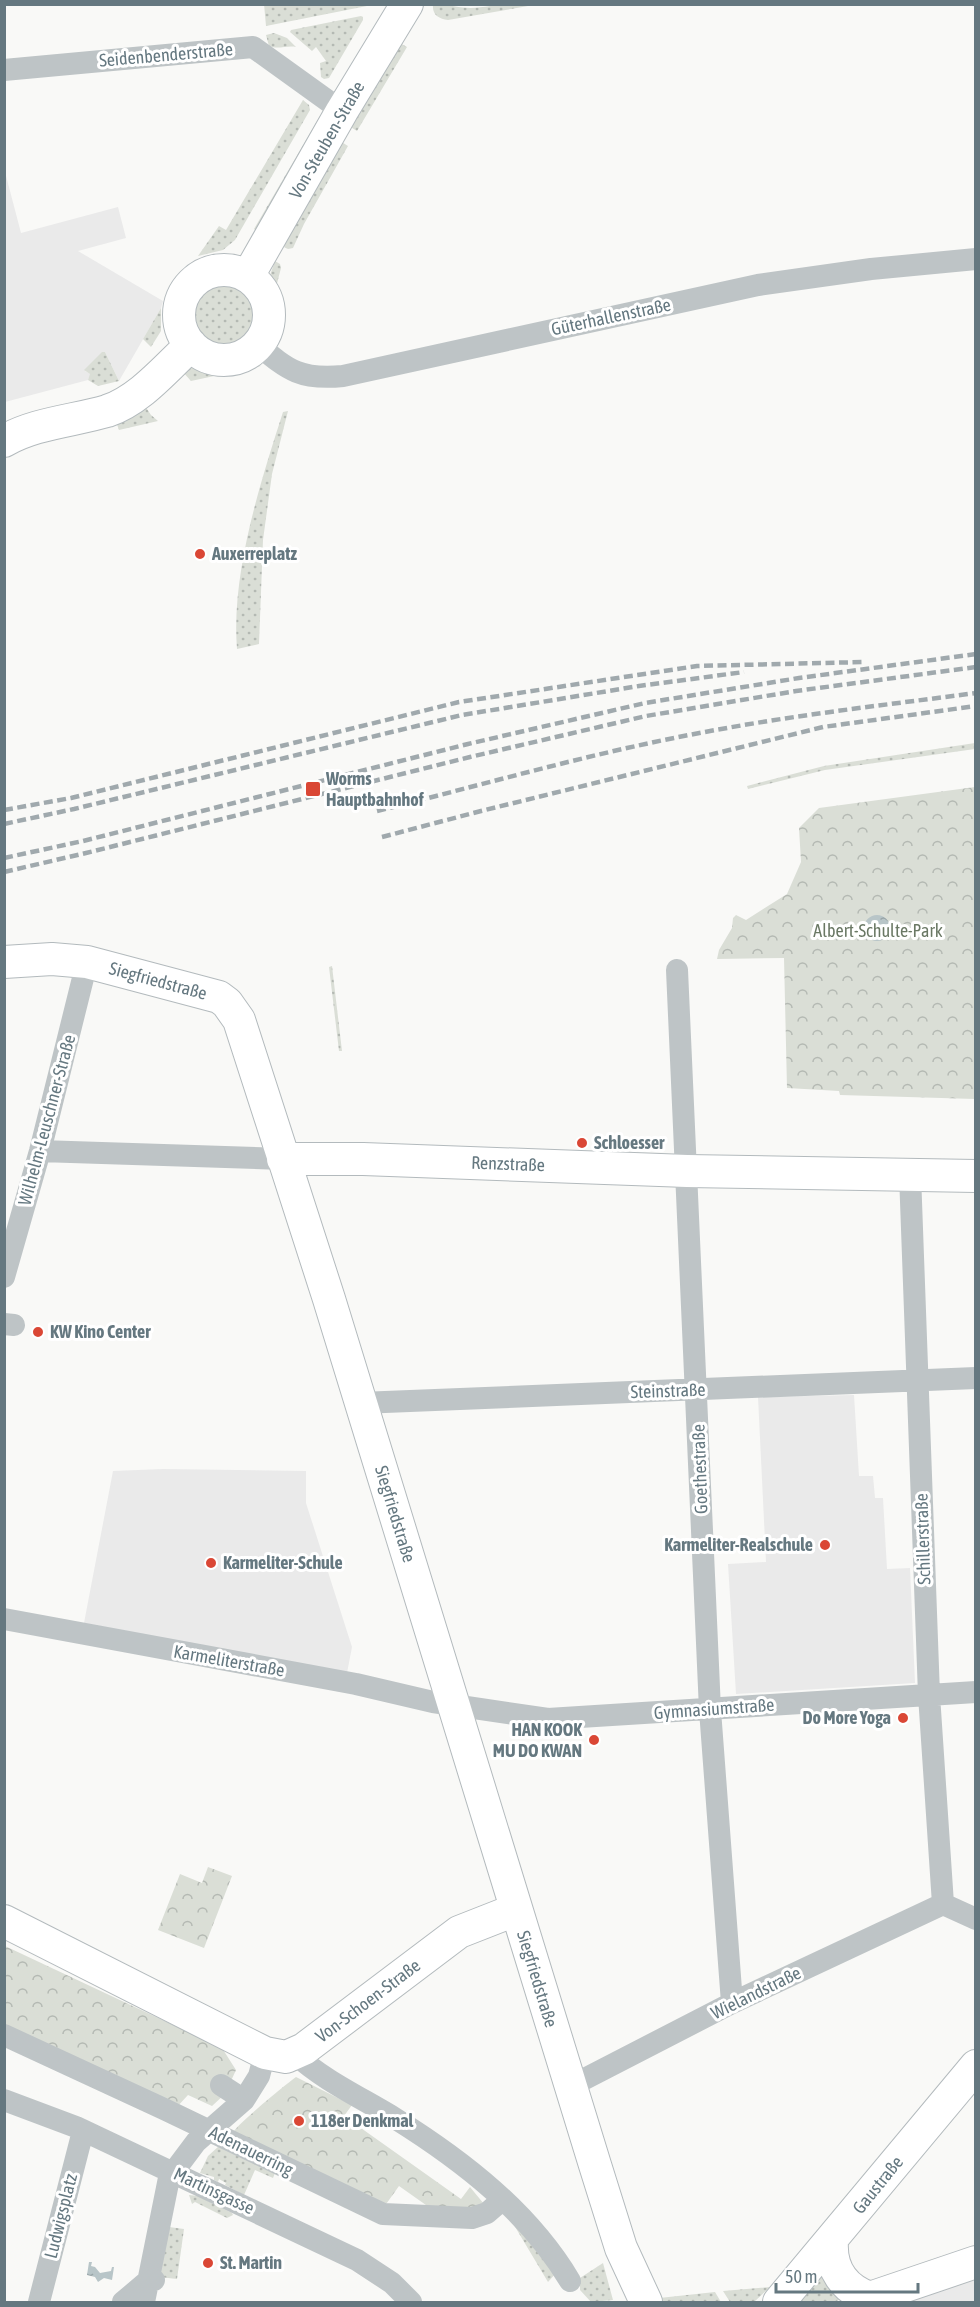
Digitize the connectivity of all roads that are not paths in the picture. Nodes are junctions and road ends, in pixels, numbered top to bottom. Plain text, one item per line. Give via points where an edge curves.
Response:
1 (407, 4) edge
2 (4, 70) edge
3 (342, 111) junction
4 (975, 259) edge
5 (248, 276) junction
6 (191, 345) junction
7 (258, 345) junction
8 (4, 441) edge
9 (4, 962) edge
10 (87, 962) junction
11 (677, 970) dead end
12 (40, 1151) junction
13 (283, 1159) junction
14 (687, 1171) junction
15 (910, 1174) junction
16 (975, 1176) edge
17 (4, 1277) edge
18 (975, 1378) edge
19 (917, 1381) junction
20 (696, 1390) junction
21 (360, 1403) junction
22 (4, 1619) edge
23 (975, 1692) edge
24 (929, 1695) junction
25 (453, 1703) junction
26 (710, 1710) junction
27 (943, 1904) junction
28 (515, 1910) junction
29 (975, 1919) edge
30 (4, 1921) edge
31 (732, 2003) junction
32 (4, 2035) edge
33 (280, 2054) junction
34 (975, 2067) edge
35 (221, 2085) dead end
36 (570, 2086) junction
37 (4, 2100) edge
38 (244, 2100) junction
39 (207, 2130) junction
40 (84, 2131) junction
41 (174, 2171) junction
42 (502, 2200) junction
43 (832, 2241) junction
44 (621, 2247) junction
45 (975, 2262) edge
46 (154, 2280) junction
47 (570, 2281) dead end
48 (864, 2300) edge
49 (39, 2302) edge
50 (123, 2302) edge
51 (144, 2302) edge
52 (411, 2302) edge
53 (628, 2302) edge
54 (645, 2302) edge
55 (779, 2302) edge

1 - 3 street, Von-Steuben-Straße
2 - 3 street, Seidenbenderstraße via 253,47
3 - 5 street, Von-Steuben-Straße
4 - 7 street, Güterhallenstraße via 871,268 758,285 321,378 287,367
5 - 6 street via 231,270 214,271 192,283 179,315
5 - 7 street via 268,304 267,330
6 - 7 street via 205,355 229,359 245,355
6 - 8 street via 123,404
9 - 10 street, Siegfriedstraße via 51,958
10 - 12 street, Wilhelm-Leuschner-Straße
10 - 13 street, Siegfriedstraße via 202,992 227,1003 244,1032
11 - 14 street, Goethestraße
12 - 13 street, Renzstraße
12 - 17 street, Wilhelm-Leuschner-Straße
13 - 14 street, Renzstraße
13 - 21 street, Siegfriedstraße
14 - 15 street, Renzstraße
14 - 20 street, Goethestraße
15 - 16 street, Renzstraße
15 - 19 street, Schillerstraße
18 - 19 street, Steinstraße
19 - 20 street, Steinstraße
19 - 24 street, Schillerstraße
20 - 21 street, Steinstraße
20 - 26 street, Goethestraße
21 - 25 street, Siegfriedstraße
22 - 25 street, Karmeliterstraße
23 - 24 street, Gymnasiumstraße
24 - 26 street, Gymnasiumstraße
24 - 27 street, Schillerstraße
25 - 26 street, Gymnasiumstraße via 548,1719
25 - 28 street, Siegfriedstraße
26 - 31 street, Goethestraße
27 - 29 street
27 - 31 street, Wielandstraße
28 - 33 street, Von-Schoen-Straße via 459,1932
28 - 36 street, Siegfriedstraße
30 - 33 street
31 - 36 street, Wielandstraße
32 - 39 street, Adenauerring
33 - 38 street
33 - 42 street via 397,2120 462,2163
34 - 43 street, Gaustraße
35 - 38 street
36 - 44 street, Siegfriedstraße
37 - 40 street, Martinsgasse
38 - 39 street
39 - 41 street
39 - 42 street, Adenauerring via 383,2214 472,2218 487,2213
40 - 41 street, Martinsgasse
40 - 49 street, Ludwigsplatz
41 - 46 street via 169,2178
41 - 52 street, Martinsgasse via 357,2260 392,2283
42 - 47 street via 542,2240
43 - 48 street via 833,2262 843,2281
43 - 55 street, Gaustraße
44 - 53 street, Siegfriedstraße via 622,2284
44 - 54 street, Siegfriedstraße
45 - 48 street
46 - 50 street
46 - 51 street

